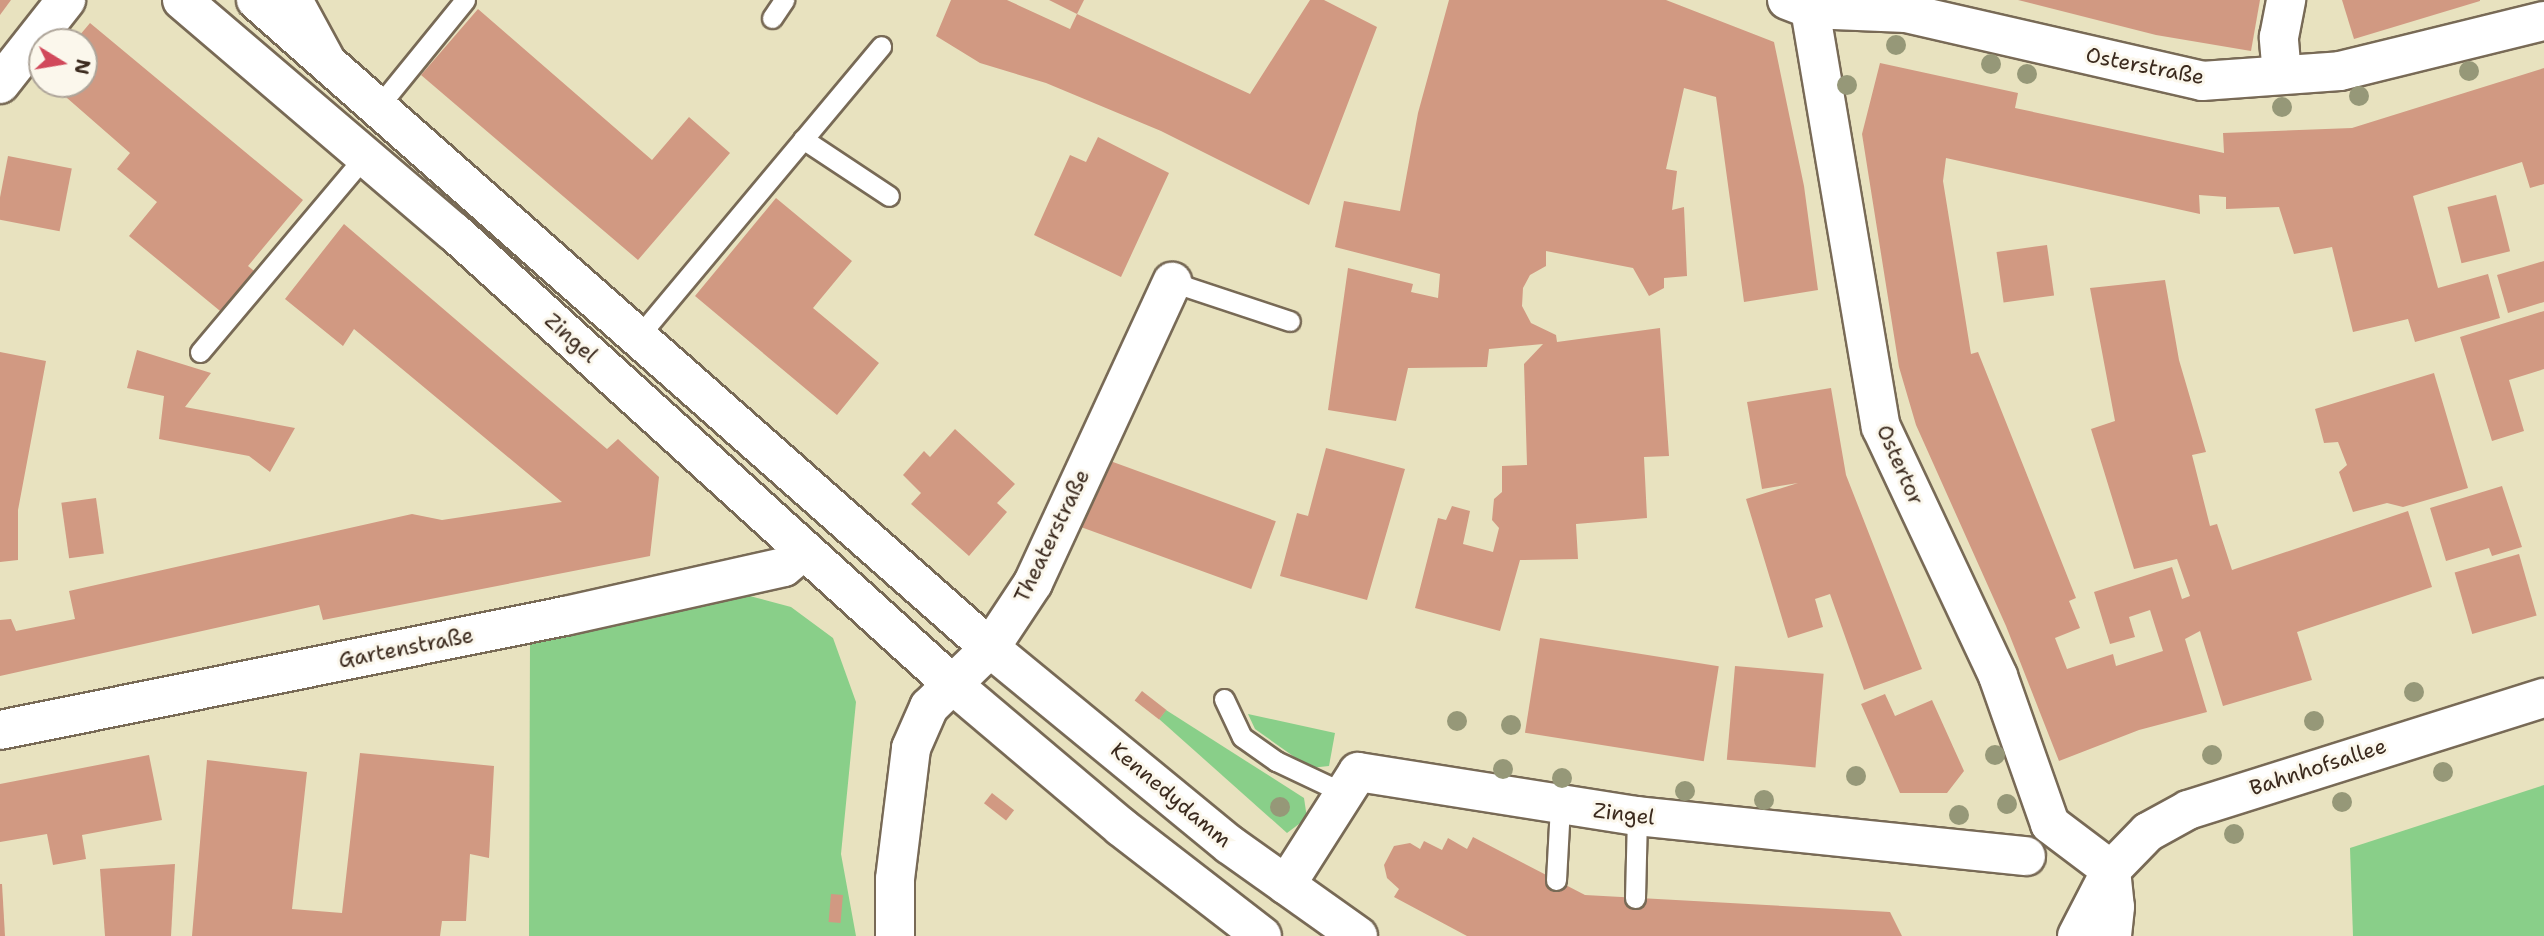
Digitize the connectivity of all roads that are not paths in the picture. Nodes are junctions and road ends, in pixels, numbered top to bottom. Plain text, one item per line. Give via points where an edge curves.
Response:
1 (65, 0) edge
2 (182, 0) edge
3 (256, 0) edge
4 (293, 0) edge
5 (465, 0) edge
6 (784, 0) edge
7 (2287, 0) edge
8 (1799, 4) edge
9 (772, 18) dead end
10 (2544, 21) edge
11 (881, 46) dead end
12 (328, 64) junction
13 (2282, 75) junction
14 (0, 84) edge
15 (378, 107) junction
16 (803, 139) junction
17 (365, 156) junction
18 (889, 196) dead end
19 (1172, 282) joint
20 (1290, 321) dead end
21 (638, 337) junction
22 (200, 352) dead end
23 (804, 550) junction
24 (990, 648) junction
25 (952, 684) junction
26 (2544, 698) edge
27 (1224, 699) dead end
28 (0, 730) edge
29 (1346, 794) junction
30 (1560, 806) junction
31 (1637, 816) junction
32 (2025, 856) dead end
33 (2111, 870) junction
34 (1556, 880) dead end
35 (1286, 885) junction
36 (1635, 898) dead end
37 (895, 936) edge
38 (1262, 936) edge
39 (1358, 936) edge
40 (2077, 936) edge
41 (2112, 936) edge

1 - 14 street
2 - 17 street, Zingel
3 - 12 street
4 - 12 street
5 - 15 lane
6 - 9 lane
7 - 13 street via 2279,37
8 - 13 street, Osterstraße via 1906,13 2202,81
8 - 33 street, Ostertor via 1881,427 1998,676 2050,824
10 - 13 street, Osterstraße via 2340,71
11 - 16 lane
12 - 15 street
15 - 21 street
16 - 18 lane
16 - 21 lane
17 - 22 lane
17 - 23 street, Zingel
19 - 20 lane, Theaterstraße
19 - 24 street, Theaterstraße via 1033,583
21 - 24 street
23 - 25 street, Zingel
23 - 28 street, Gartenstraße via 784,567 578,614
24 - 25 street, Theaterstraße
24 - 35 street, Kennedydamm via 1230,845
25 - 37 street, Theaterstraße via 929,708 911,748 895,879
25 - 38 street via 1121,827
26 - 33 street, Bahnhofsallee via 2188,810 2148,832
27 - 29 lane via 1242,737 1276,761
29 - 30 street, Zingel via 1358,772
29 - 35 street, Zingel
30 - 31 street, Zingel
30 - 34 lane
31 - 32 street, Zingel
31 - 36 lane
33 - 40 street, Bahnhofsallee
33 - 41 street
35 - 39 street, Kennedydamm

